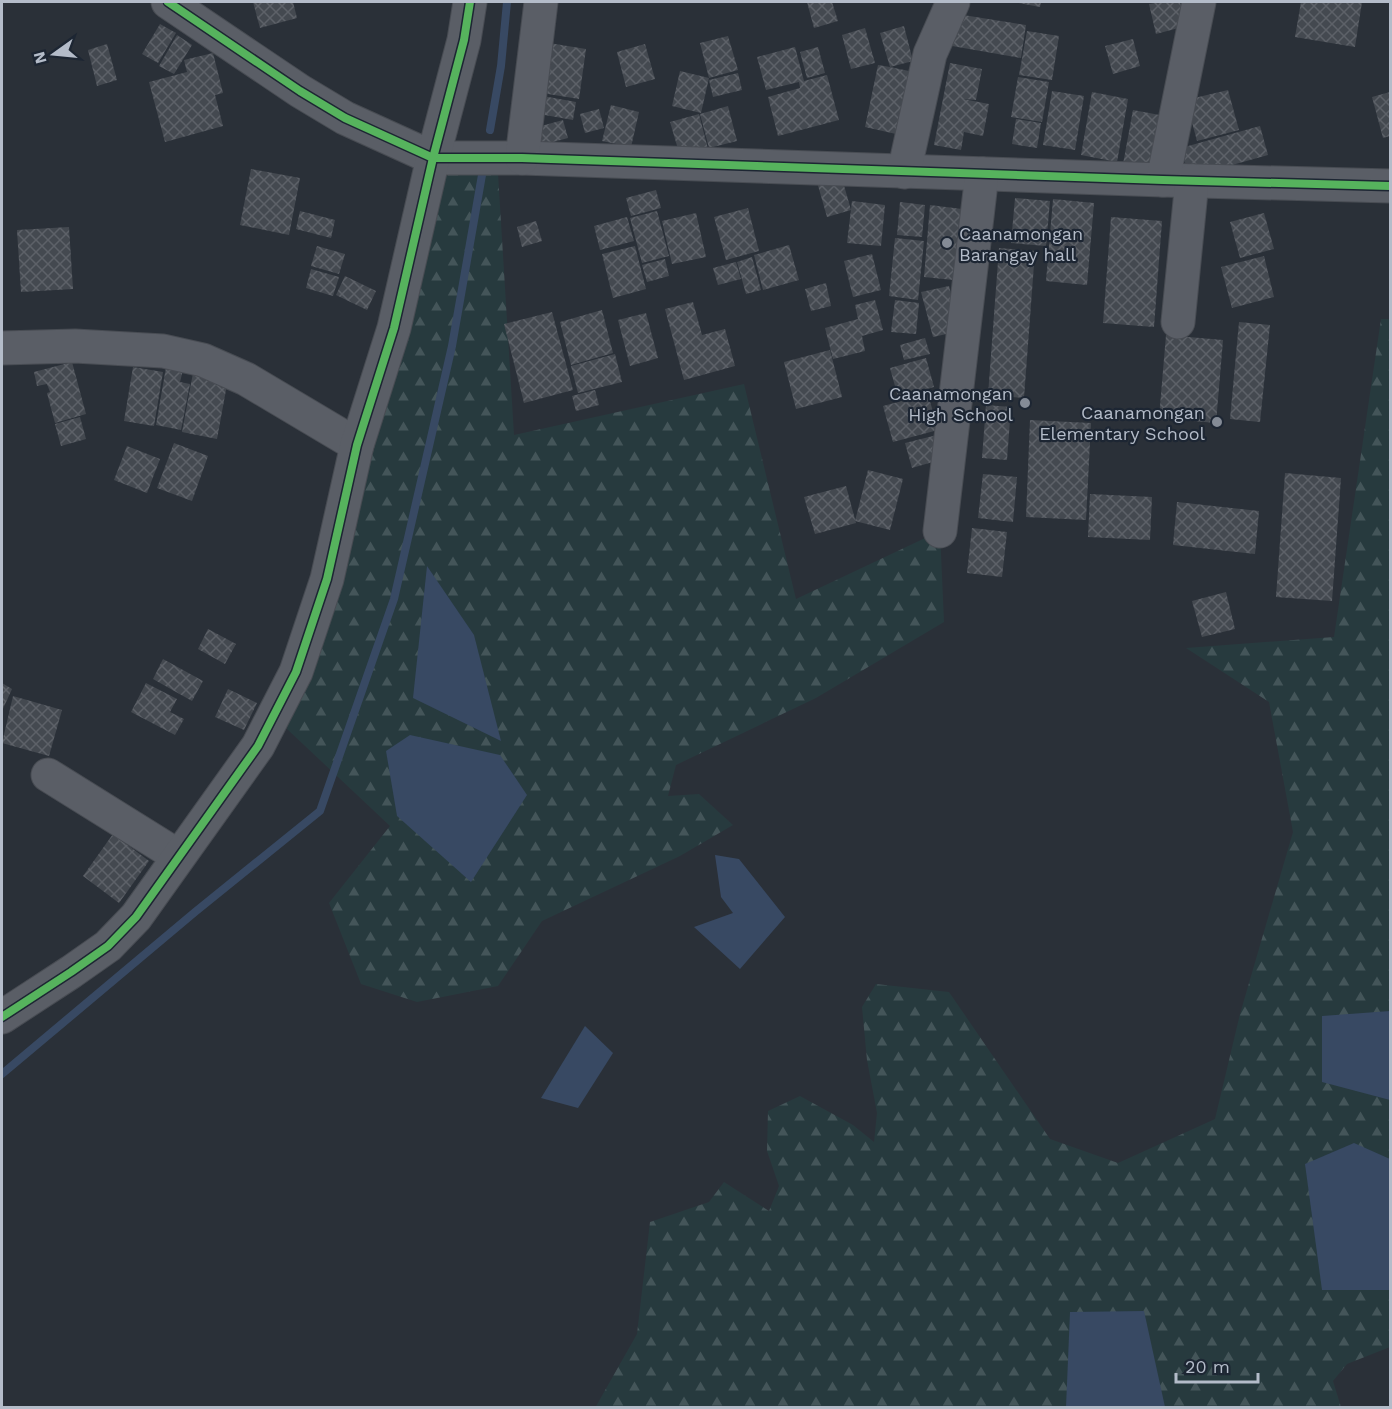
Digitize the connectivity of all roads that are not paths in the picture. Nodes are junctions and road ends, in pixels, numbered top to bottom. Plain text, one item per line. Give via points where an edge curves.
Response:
1 (168, 2) edge
2 (470, 2) edge
3 (541, 2) edge
4 (953, 2) edge
5 (1199, 2) edge
6 (433, 158) junction
7 (522, 158) junction
8 (904, 172) junction
9 (982, 174) junction
10 (1177, 180) junction
11 (1390, 186) edge
12 (1178, 322) dead end
13 (2, 348) edge
14 (357, 445) junction
15 (940, 531) dead end
16 (48, 774) dead end
17 (178, 856) junction
18 (2, 1017) edge

1 - 6 street via 345,118
2 - 6 street
3 - 7 street
4 - 8 street via 930,54
5 - 10 street
6 - 7 street
6 - 14 street via 394,328
7 - 8 street
8 - 9 street
9 - 10 street
9 - 15 street
10 - 11 street
10 - 12 street
13 - 14 street via 130,349 203,360 246,379
14 - 17 street via 327,579 296,672 258,746
16 - 17 street
17 - 18 street via 136,917 108,946

